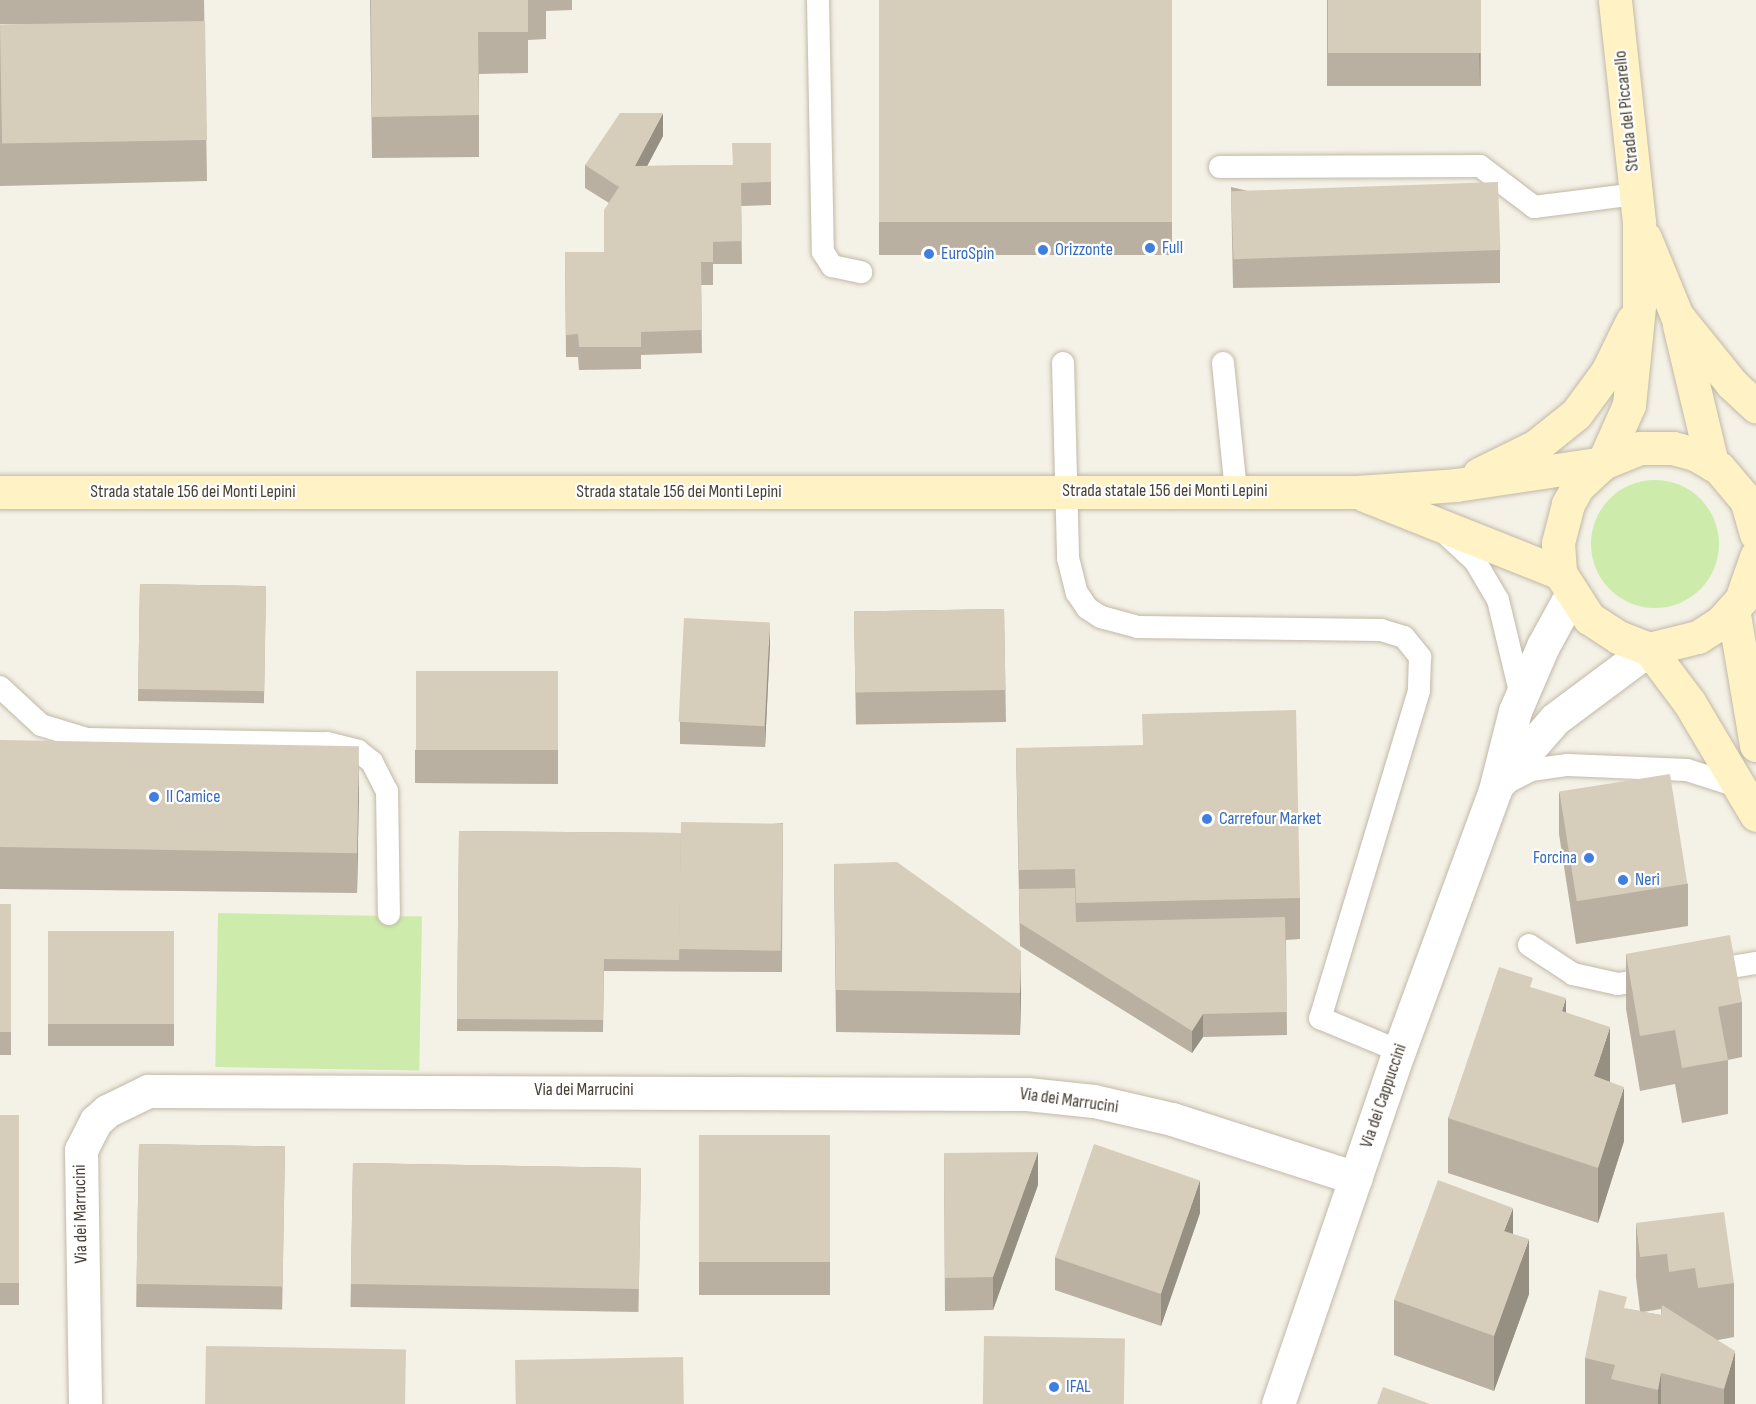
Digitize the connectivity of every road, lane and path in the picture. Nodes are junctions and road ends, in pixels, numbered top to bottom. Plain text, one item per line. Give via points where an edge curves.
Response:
1 (818, 0) edge
2 (1615, 0) edge
3 (1220, 168) dead end
4 (1637, 208) junction
5 (861, 272) dead end
6 (1639, 306) junction
7 (1677, 316) junction
8 (1063, 363) dead end
9 (1223, 363) dead end
10 (1756, 406) edge
11 (1604, 463) junction
12 (1716, 466) junction
13 (1756, 483) edge
14 (1456, 485) junction
15 (1236, 491) junction
16 (0, 492) edge
17 (1068, 492) junction
18 (1357, 492) junction
19 (1431, 522) junction
20 (1756, 534) edge
21 (1756, 557) edge
22 (1566, 584) junction
23 (1743, 600) edge
24 (1649, 649) junction
25 (0, 687) edge
26 (1521, 696) junction
27 (1756, 745) edge
28 (1740, 787) junction
29 (1495, 790) junction
30 (1756, 815) edge
31 (389, 914) dead end
32 (1529, 945) dead end
33 (1756, 963) edge
34 (1400, 1051) junction
35 (1356, 1178) junction
36 (85, 1404) edge
37 (1278, 1404) edge

1 - 5 lane via 823,252 832,266
2 - 4 main road, Strada del Piccarello
3 - 4 lane via 1480,166 1534,207
4 - 6 main road, Strada del Piccarello
4 - 7 main road, Strada del Piccarello
6 - 11 main road, Strada del Piccarello via 1629,405
6 - 14 main road, Strada del Piccarello via 1607,372 1576,414 1536,446
7 - 10 main road, Strada del Piccarello via 1732,384
7 - 12 main road, Strada del Piccarello
8 - 17 lane
9 - 15 lane
11 - 12 main road, Strada statale 156 dei Monti Lepini via 1640,448 1673,448
11 - 14 main road, Strada statale 156 dei Monti Lepini
11 - 22 main road, Strada statale 156 dei Monti Lepini via 1578,486 1568,504 1558,543
12 - 13 main road
12 - 20 main road, Strada statale 156 dei Monti Lepini via 1746,500
14 - 18 main road, Strada statale 156 dei Monti Lepini
15 - 17 main road, Strada statale 156 dei Monti Lepini
15 - 18 main road, Strada statale 156 dei Monti Lepini
16 - 17 main road, Strada statale 156 dei Monti Lepini
17 - 34 lane via 1070,576 1087,608 1101,617 1138,627 1381,630 1404,637 1420,657 1419,691 1320,1018
18 - 19 main road, Strada statale 156 dei Monti Lepini
19 - 22 main road, Strada statale 156 dei Monti Lepini
19 - 26 lane via 1456,541 1488,579 1507,628
21 - 23 main road
22 - 24 main road, Strada statale 156 dei Monti Lepini via 1589,618 1618,638
22 - 26 street, Via dei Cappuccini
23 - 24 main road via 1698,637
23 - 27 main road
24 - 28 main road via 1689,702
24 - 29 street, Via dei Cappuccini via 1555,719
25 - 31 lane via 41,725 87,739 327,743 358,751 372,762 387,791
26 - 29 street, Via dei Cappuccini
28 - 29 lane via 1687,770 1568,765 1532,770
28 - 30 main road
29 - 34 street, Via dei Cappuccini
32 - 33 lane via 1573,974 1618,984
34 - 35 street, Via dei Cappuccini
35 - 36 street, Via dei Marrucini via 1172,1119 1094,1101 1027,1094 148,1091 107,1111 92,1128 81,1150
35 - 37 street, Via dei Cappuccini

